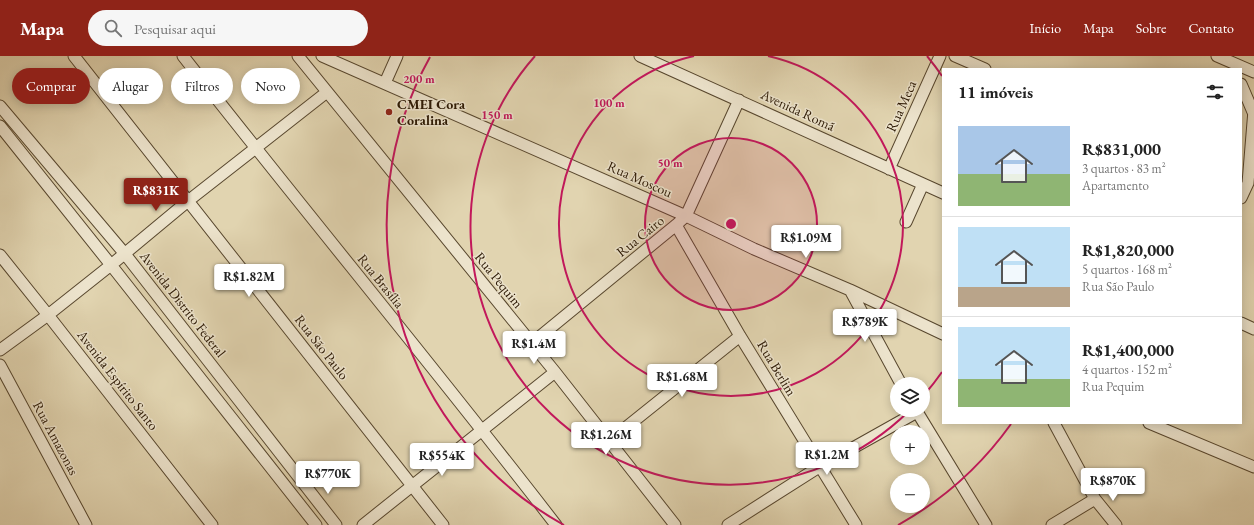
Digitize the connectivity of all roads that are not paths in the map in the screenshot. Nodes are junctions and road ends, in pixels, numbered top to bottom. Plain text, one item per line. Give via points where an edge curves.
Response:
1 (74, 56) edge
2 (183, 56) edge
3 (298, 56) edge
4 (322, 56) edge
5 (397, 56) edge
6 (640, 56) edge
7 (940, 56) edge
8 (955, 56) edge
9 (1217, 56) edge
10 (1233, 66) edge
11 (983, 68) edge
12 (1242, 69) edge
13 (1254, 72) edge
14 (385, 83) junction
15 (1242, 86) edge
16 (327, 92) junction
17 (739, 100) junction
18 (0, 106) edge
19 (1254, 111) edge
20 (0, 126) edge
21 (255, 148) junction
22 (889, 169) junction
23 (1248, 183) edge
24 (923, 184) junction
25 (942, 193) edge
26 (1242, 196) edge
27 (188, 201) junction
28 (686, 216) junction
29 (906, 222) dead end
30 (676, 225) junction
31 (125, 254) junction
32 (0, 255) edge
33 (112, 265) junction
34 (850, 290) junction
35 (48, 315) junction
36 (1242, 323) edge
37 (1254, 329) edge
38 (942, 334) edge
39 (740, 336) junction
40 (532, 343) junction
41 (0, 350) edge
42 (0, 365) edge
43 (555, 372) junction
44 (897, 377) edge
45 (906, 417) edge
46 (920, 417) edge
47 (1055, 424) edge
48 (1151, 424) edge
49 (483, 430) junction
50 (609, 442) junction
51 (820, 467) junction
52 (1254, 467) edge
53 (412, 486) junction
54 (1095, 499) junction
55 (1114, 522) edge
56 (86, 525) edge
57 (212, 525) edge
58 (316, 525) edge
59 (336, 525) edge
60 (363, 525) edge
61 (442, 525) edge
62 (556, 525) edge
63 (675, 525) edge
64 (728, 525) edge
65 (856, 525) edge
66 (986, 525) edge
67 (1052, 525) edge
68 (1126, 525) edge

1 - 27 street, Rua São Paulo
2 - 21 street, Rua Brasília
3 - 16 street, Rua Pequim
4 - 14 street, Rua Moscou
5 - 14 street
6 - 17 street, Avenida Romã
7 - 22 street, Rua Meca
8 - 11 street
9 - 10 street
12 - 13 street
14 - 28 street, Rua Moscou
15 - 19 street
16 - 21 street
16 - 40 street, Rua Pequim
17 - 22 street, Avenida Romã
17 - 28 street, Rua Cairo
18 - 31 street, Avenida Distrito Federal
19 - 23 street
20 - 33 street
21 - 27 street
21 - 49 street, Rua Brasília
22 - 24 street, Avenida Romã
23 - 26 street
24 - 25 street, Avenida Romã
24 - 29 street
27 - 31 street
27 - 53 street, Rua São Paulo
28 - 30 street, Rua Cairo
28 - 34 street, Rua Moscou via 754,249
30 - 39 street, Rua Berlim
30 - 40 street, Rua Cairo
31 - 33 street
31 - 59 street, Avenida Distrito Federal
32 - 35 street, Avenida Espírito Santo
33 - 35 street
33 - 58 street
34 - 38 street, Rua Moscou
34 - 44 street
35 - 41 street
35 - 57 street, Avenida Espírito Santo
36 - 37 street
39 - 50 street
39 - 51 street, Rua Berlim
40 - 43 street, Rua Pequim
42 - 56 street, Rua Amazonas
43 - 49 street
43 - 50 street, Rua Pequim
45 - 51 street
46 - 66 street
47 - 54 street
48 - 52 street
49 - 53 street
49 - 62 street, Rua Brasília
50 - 63 street, Rua Pequim
51 - 64 street
51 - 65 street, Rua Berlim
53 - 60 street
53 - 61 street, Rua São Paulo
54 - 55 street
54 - 67 street
55 - 68 street

